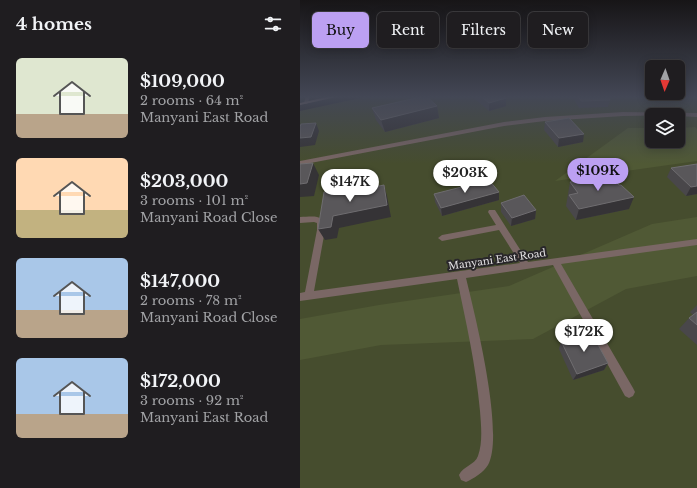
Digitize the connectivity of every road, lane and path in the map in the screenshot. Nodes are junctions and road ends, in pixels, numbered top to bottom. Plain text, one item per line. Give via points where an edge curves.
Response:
1 (555, 119) edge
2 (300, 163) edge
3 (492, 212) dead end
4 (300, 220) edge
5 (501, 227) junction
6 (442, 238) dead end
7 (697, 242) edge
8 (556, 262) junction
9 (526, 266) junction
10 (461, 275) junction
11 (304, 296) edge
12 (629, 392) dead end
13 (466, 475) dead end

1 - 2 street via 504,124
3 - 5 street
4 - 11 street via 315,219 321,222
5 - 6 street
5 - 9 street
7 - 8 street, Manyani East Road
8 - 9 street, Manyani East Road
8 - 12 street
9 - 10 street, Manyani East Road
10 - 11 street, Manyani East Road
10 - 13 street via 482,381 487,434 483,462

